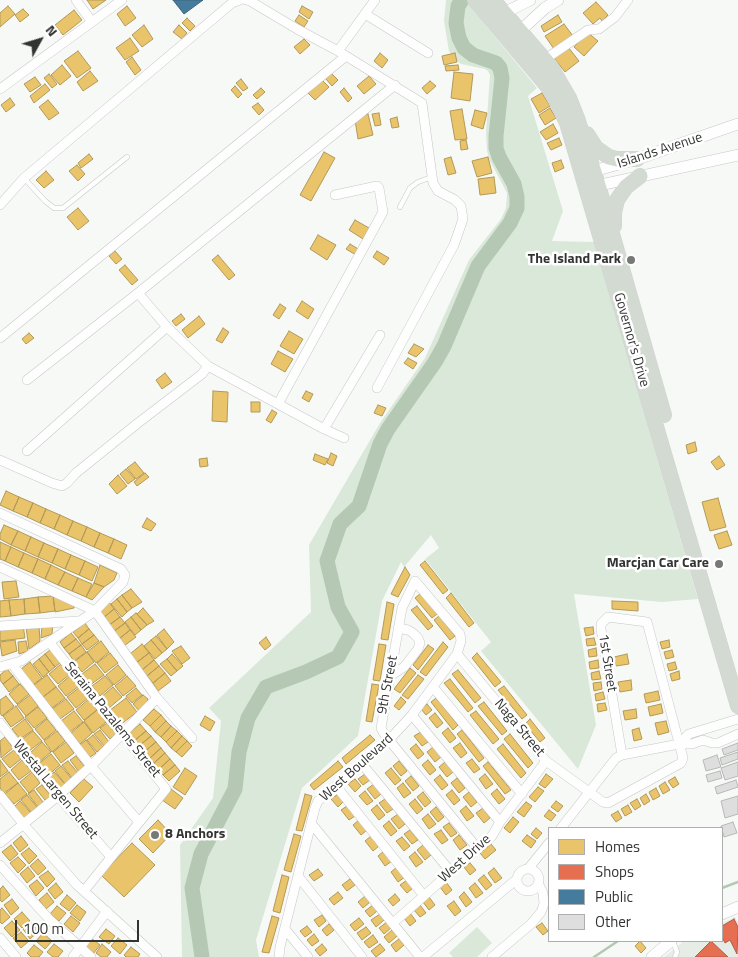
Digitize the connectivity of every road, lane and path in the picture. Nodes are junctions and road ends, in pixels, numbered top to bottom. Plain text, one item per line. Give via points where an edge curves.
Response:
1 (76, 0) edge
2 (122, 0) edge
3 (240, 0) edge
4 (246, 0) edge
5 (375, 0) edge
6 (530, 0) edge
7 (558, 0) edge
8 (628, 0) edge
9 (483, 2) edge
10 (504, 13) junction
11 (365, 14) junction
12 (92, 22) junction
13 (520, 31) junction
14 (428, 53) dead end
15 (342, 54) junction
16 (539, 64) junction
17 (395, 85) junction
18 (0, 89) edge
19 (577, 118) junction
20 (738, 124) edge
21 (738, 155) edge
22 (127, 157) dead end
23 (637, 159) junction
24 (640, 176) junction
25 (433, 177) junction
26 (24, 178) junction
27 (590, 180) junction
28 (335, 195) dead end
29 (0, 205) edge
30 (400, 207) dead end
31 (617, 252) junction
32 (138, 293) junction
33 (167, 327) junction
34 (380, 335) dead end
35 (0, 338) edge
36 (208, 366) junction
37 (27, 380) dead end
38 (376, 388) dead end
39 (278, 404) junction
40 (324, 429) junction
41 (344, 438) dead end
42 (27, 451) dead end
43 (0, 460) edge
44 (0, 513) edge
45 (0, 567) edge
46 (11, 573) junction
47 (0, 574) edge
48 (95, 611) junction
49 (79, 621) junction
50 (0, 626) edge
51 (398, 628) junction
52 (50, 643) junction
53 (457, 654) junction
54 (12, 664) junction
55 (0, 667) edge
56 (734, 670) edge
57 (390, 676) junction
58 (433, 687) junction
59 (157, 698) junction
60 (738, 706) edge
61 (412, 715) junction
62 (738, 719) edge
63 (0, 723) edge
64 (122, 734) junction
65 (738, 734) edge
66 (192, 738) dead end
67 (389, 740) junction
68 (679, 744) junction
69 (622, 756) junction
70 (546, 761) junction
71 (362, 764) junction
72 (91, 766) junction
73 (336, 786) junction
74 (589, 792) junction
75 (522, 794) junction
76 (0, 795) edge
77 (58, 796) junction
78 (139, 822) junction
79 (500, 822) junction
80 (311, 823) junction
81 (24, 825) junction
82 (562, 827) edge
83 (0, 843) edge
84 (548, 845) edge
85 (478, 849) junction
86 (111, 857) junction
87 (0, 865) edge
88 (531, 870) junction
89 (451, 872) junction
90 (298, 876) junction
91 (517, 879) junction
92 (538, 883) junction
93 (84, 891) junction
94 (424, 896) junction
95 (738, 907) edge
96 (107, 911) junction
97 (723, 914) edge
98 (393, 923) junction
99 (285, 929) junction
100 (0, 938) edge
101 (671, 942) edge
102 (672, 942) edge
103 (81, 948) junction
104 (155, 956) edge
105 (16, 957) edge
106 (73, 957) edge
107 (91, 957) edge
108 (279, 957) edge
109 (308, 957) edge
110 (362, 957) edge
111 (422, 957) edge
112 (492, 957) edge
113 (652, 957) edge
114 (675, 957) edge

1 - 12 street
2 - 12 street
3 - 26 street via 232,3
4 - 15 street
5 - 11 street
6 - 10 street
7 - 13 street
8 - 16 street via 599,29 588,30
9 - 10 highway, Governor's Drive
9 - 16 highway, Governor's Drive
10 - 13 highway, Governor's Drive
11 - 14 street
11 - 15 street
12 - 18 street
13 - 16 highway, Governor's Drive
15 - 17 street
15 - 35 street
16 - 19 highway, Governor's Drive via 560,80
16 - 27 highway, Governor's Drive
17 - 25 street via 422,103
17 - 32 street
19 - 23 highway via 602,153 617,159
19 - 27 highway, Governor's Drive
20 - 23 street, Islands Avenue
21 - 24 street, Islands Avenue
22 - 26 lane via 63,208 54,208
23 - 27 street, Islands Avenue
24 - 27 street, Islands Avenue
24 - 31 highway via 626,187 615,206 613,220
25 - 30 lane via 410,188
25 - 38 street via 438,191 460,206 463,219 454,246
26 - 29 street
27 - 31 highway, Governor's Drive
27 - 56 highway, Governor's Drive
28 - 39 street via 377,186 383,212
31 - 56 highway, Governor's Drive
32 - 33 street
32 - 37 street
33 - 36 street
33 - 42 street
34 - 40 street
36 - 39 street
36 - 43 street via 62,486
39 - 40 street
40 - 41 street
44 - 48 street via 121,568 125,574 123,582
45 - 46 street
46 - 47 street
46 - 48 street
48 - 49 street
48 - 59 street
49 - 50 street
49 - 52 street
51 - 53 street, 9th Street via 402,608 415,581 460,634
51 - 57 street, 9th Street
51 - 57 street via 414,633 420,643 404,667
52 - 54 street
52 - 64 street, Seraina Pazalems Street
53 - 58 street, West Boulevard
53 - 70 street, Naga Street
54 - 55 street
54 - 72 street
56 - 60 highway, Governor's Drive
57 - 67 street, 9th Street via 380,725
58 - 61 street, West Boulevard
58 - 75 street
59 - 64 street
59 - 66 street
61 - 67 street, West Boulevard
61 - 79 street
62 - 68 street via 689,734
63 - 77 street, Westal Largen Street
64 - 72 street
64 - 78 street, Seraina Pazalems Street via 166,789
65 - 68 street via 718,743 703,740
67 - 71 street, West Boulevard
67 - 85 street, 9th Street
68 - 69 street
68 - 69 street, 1st Street via 647,622 608,617 601,629
68 - 74 street, Naga Street via 681,762 612,802 603,802
69 - 74 street via 616,758
70 - 74 street, Naga Street
70 - 75 street, West Drive
71 - 73 street, West Boulevard
71 - 89 street
72 - 77 street
72 - 78 street
73 - 80 street, West Boulevard via 318,801
73 - 94 street
74 - 82 street
75 - 79 street, West Drive
76 - 81 street
77 - 81 street
77 - 86 street, Westal Largen Street
78 - 86 street, Seraina Pazalems Street
79 - 85 street, West Drive via 492,836
80 - 90 street, West Boulevard
80 - 98 street
81 - 83 street
81 - 93 street
84 - 88 street
85 - 89 street, West Drive
86 - 93 street, Seraina Pazalems Street
87 - 103 street via 49,919
88 - 91 street via 522,871
88 - 92 street via 538,876
89 - 94 street, West Drive
90 - 99 street, West Boulevard
90 - 110 street
91 - 92 street via 519,886 528,890
91 - 111 street
92 - 112 street via 543,893 541,912
93 - 96 street
94 - 98 street, West Drive
95 - 97 street
96 - 103 street
96 - 104 street
98 - 111 street
99 - 108 street, West Boulevard
99 - 109 street
100 - 105 street
101 - 113 street
102 - 114 lane via 677,952
103 - 106 street
103 - 107 street

